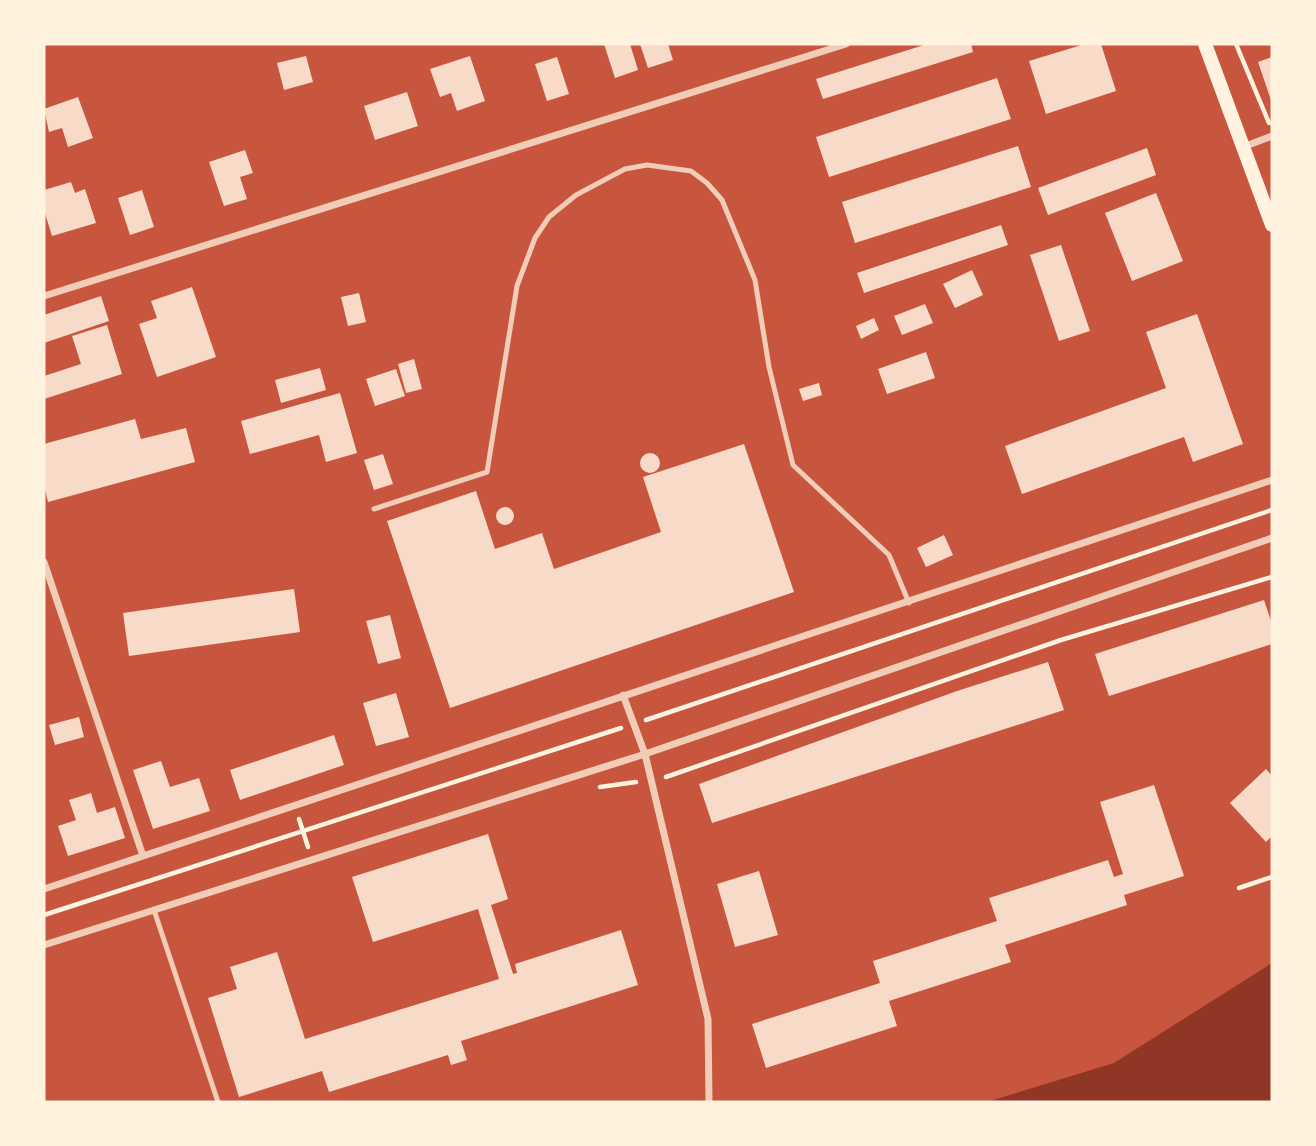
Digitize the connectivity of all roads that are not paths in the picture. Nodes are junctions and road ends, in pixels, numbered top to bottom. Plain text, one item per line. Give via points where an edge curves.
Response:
1 (846, 44) edge
2 (1205, 44) edge
3 (1272, 136) edge
4 (1243, 147) junction
5 (1272, 225) edge
6 (44, 296) edge
7 (1272, 480) edge
8 (374, 509) dead end
9 (1272, 538) edge
10 (44, 562) edge
11 (909, 603) junction
12 (623, 695) junction
13 (645, 754) junction
14 (144, 856) junction
15 (44, 889) edge
16 (155, 910) junction
17 (44, 945) edge
18 (218, 1102) edge
19 (709, 1102) edge

1 - 6 street
2 - 4 main road
3 - 4 street
4 - 5 main road
7 - 11 street
8 - 11 lane via 486,472 517,286 535,238 549,217 604,178 636,167 671,166 691,171 708,183 736,230 755,280 769,367 793,465 889,555
9 - 13 street
10 - 14 street
11 - 12 street
12 - 13 street
12 - 14 street
13 - 16 street
13 - 19 street via 708,1019
14 - 15 street
16 - 17 street
16 - 18 lane

